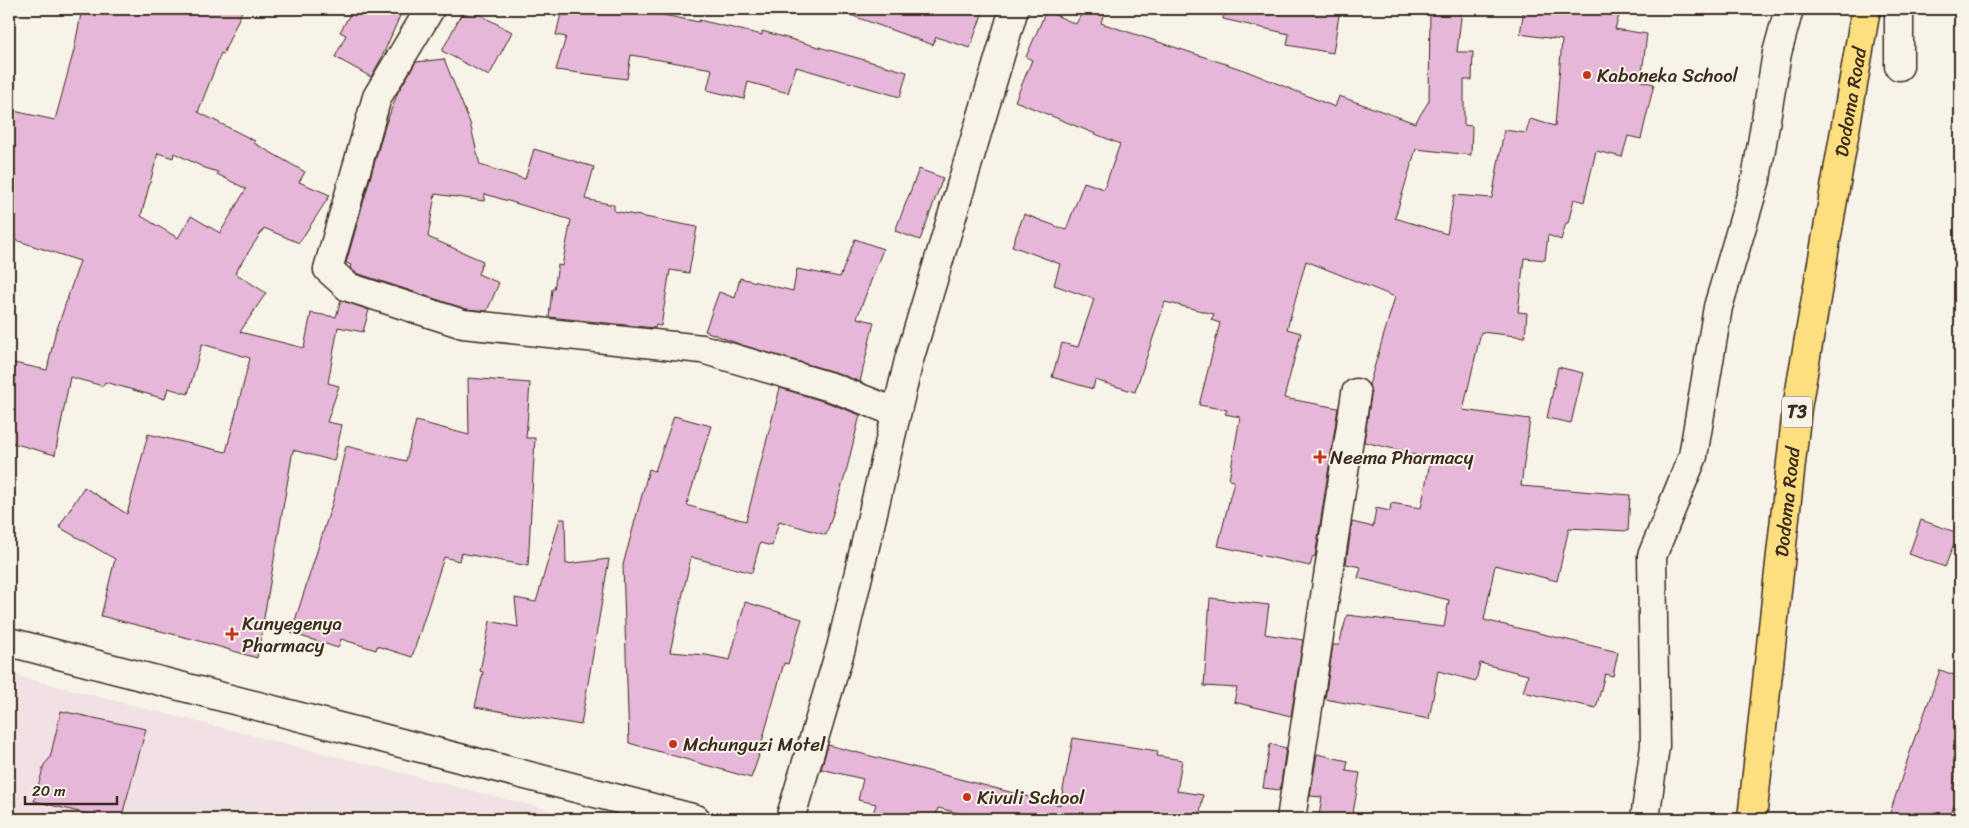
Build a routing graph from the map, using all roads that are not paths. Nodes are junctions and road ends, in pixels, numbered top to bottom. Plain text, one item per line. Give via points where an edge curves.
1 (430, 9) edge
2 (1014, 9) edge
3 (1789, 9) edge
4 (1866, 9) edge
5 (1899, 9) edge
6 (1899, 66) dead end
7 (1356, 393) dead end
8 (895, 412) junction
9 (9, 642) edge
10 (696, 819) edge
11 (790, 819) edge
12 (1291, 819) edge
13 (1645, 819) edge
14 (1752, 819) edge

1 - 8 street via 377,97 328,269 348,288 463,324 702,349 834,388
2 - 8 street
3 - 13 street via 1777,53 1756,179 1718,308 1693,456 1652,556 1655,746
4 - 14 highway, Dodoma Road / T3 via 1797,408
5 - 6 street
7 - 12 street
8 - 11 street via 841,648
9 - 10 street

